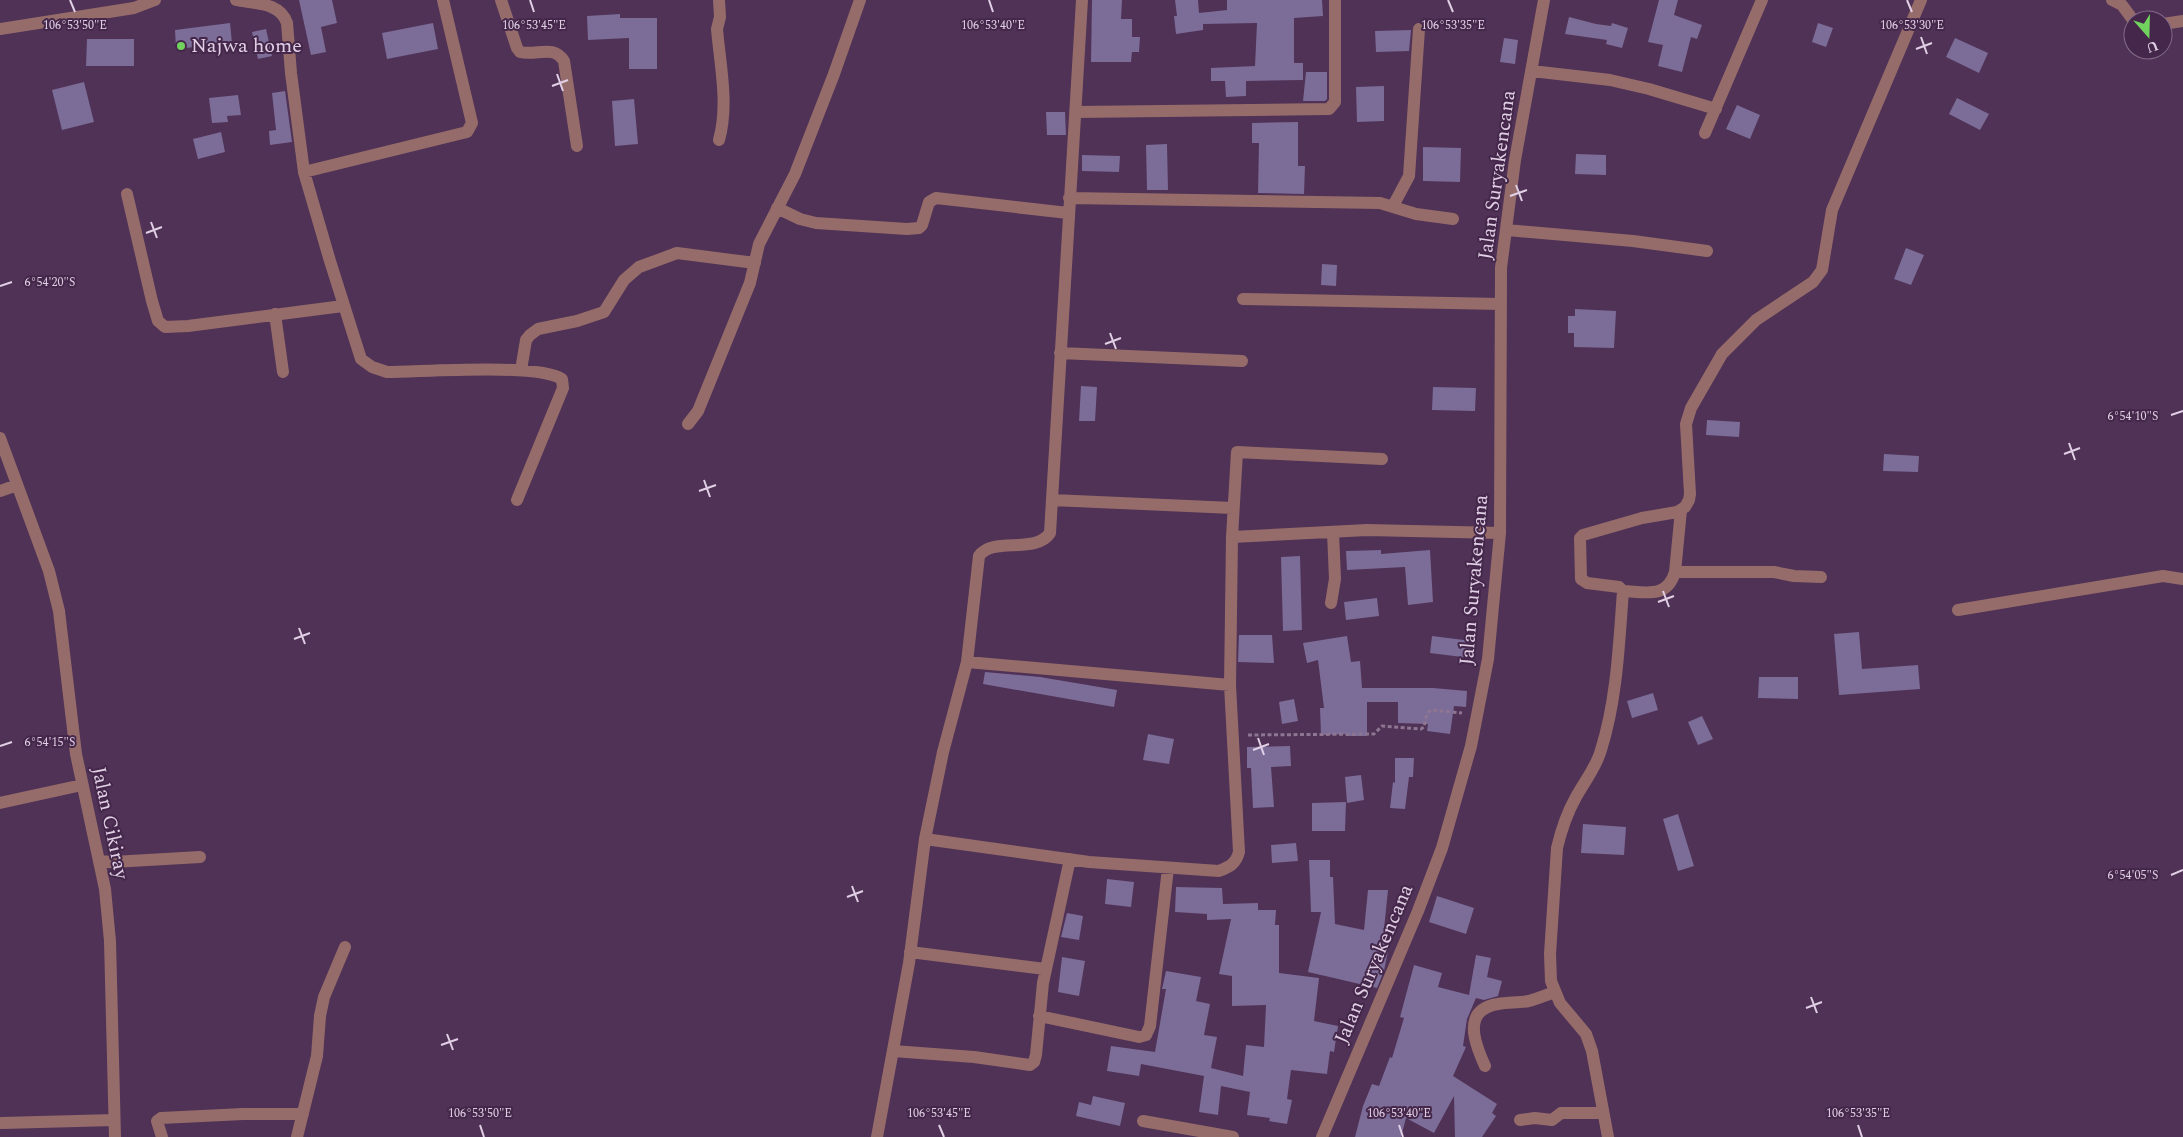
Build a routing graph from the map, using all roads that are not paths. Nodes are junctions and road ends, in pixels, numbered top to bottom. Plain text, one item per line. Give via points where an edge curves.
1 (155, 0) edge
2 (236, 0) edge
3 (443, 0) edge
4 (501, 0) edge
5 (720, 0) edge
6 (860, 0) edge
7 (1082, 0) edge
8 (1336, 0) edge
9 (1544, 0) edge
10 (1762, 0) edge
11 (1921, 0) edge
12 (2112, 0) edge
13 (2126, 10) edge
14 (0, 29) edge
15 (1419, 29) dead end
16 (1532, 71) junction
17 (1716, 109) junction
18 (1076, 112) junction
19 (1705, 133) dead end
20 (719, 140) dead end
21 (577, 146) dead end
22 (304, 172) junction
23 (127, 194) dead end
24 (1069, 198) junction
25 (1393, 206) junction
26 (778, 208) junction
27 (1068, 213) junction
28 (1453, 219) dead end
29 (1506, 230) junction
30 (1707, 251) dead end
31 (755, 263) junction
32 (1243, 299) dead end
33 (1501, 304) junction
34 (343, 306) junction
35 (275, 314) junction
36 (1060, 353) junction
37 (1242, 361) dead end
38 (521, 370) junction
39 (283, 372) dead end
40 (688, 424) dead end
41 (0, 438) edge
42 (1382, 459) dead end
43 (17, 485) junction
44 (0, 491) edge
45 (517, 500) dead end
46 (1052, 500) junction
47 (1233, 508) junction
48 (1681, 510) junction
49 (1334, 532) junction
50 (1500, 533) junction
51 (1232, 537) junction
52 (1676, 572) junction
53 (1821, 577) dead end
54 (2183, 579) edge
55 (1623, 591) junction
56 (1331, 603) dead end
57 (1958, 610) dead end
58 (967, 662) junction
59 (1230, 686) junction
60 (82, 785) junction
61 (0, 803) edge
62 (925, 839) junction
63 (200, 857) dead end
64 (1070, 859) junction
65 (100, 861) junction
66 (1168, 868) junction
67 (345, 947) dead end
68 (910, 952) junction
69 (1046, 969) junction
70 (1554, 992) junction
71 (1039, 1016) junction
72 (893, 1051) junction
73 (1485, 1066) dead end
74 (1603, 1113) junction
75 (303, 1114) junction
76 (114, 1120) junction
77 (1520, 1120) dead end
78 (1142, 1121) dead end
79 (2, 1122) dead end
80 (115, 1137) edge
81 (162, 1137) edge
82 (297, 1137) edge
83 (877, 1137) edge
84 (1233, 1137) edge
85 (1322, 1137) edge
86 (1608, 1137) edge

1 - 14 street via 134,8
2 - 22 street via 275,7 284,15 290,37 291,73
3 - 22 street via 472,123 467,132
4 - 21 street via 520,52 553,51 564,61
5 - 20 street via 717,29 724,104
6 - 26 street via 799,165
7 - 18 street
8 - 18 street via 1335,102 1329,109
9 - 16 street, Jalan Suryakencana
10 - 17 street
11 - 48 street via 1832,210 1819,276 1756,320 1722,354 1691,408 1686,424 1689,500
12 - 13 street
15 - 25 street via 1409,176
16 - 17 street via 1610,80
16 - 29 street, Jalan Suryakencana
17 - 19 street
18 - 24 street
22 - 34 street
23 - 35 street via 152,301 161,324 170,327
24 - 25 street via 1380,203
24 - 27 street
25 - 28 street via 1416,214
26 - 27 street via 800,220 816,223 907,229 922,225 929,202 936,198
26 - 31 street via 759,244
27 - 36 street
29 - 30 street via 1632,240
29 - 33 street, Jalan Suryakencana
31 - 38 street via 677,253 639,266 624,280 604,312 538,329 530,336 526,340
31 - 40 street via 698,412
32 - 33 street
33 - 50 street, Jalan Suryakencana
34 - 35 street
34 - 38 street via 361,359 378,370
35 - 39 street
36 - 37 street
36 - 46 street
38 - 45 street via 554,374 562,379 563,388
41 - 43 street, Jalan Cikiray
42 - 47 street via 1237,452
43 - 44 street
43 - 60 street, Jalan Cikiray via 49,571 59,611
46 - 47 street
46 - 58 street via 1050,533 1044,540 987,549 979,556
47 - 51 street
48 - 52 street
48 - 55 street via 1642,518 1580,538 1581,579 1587,583 1619,586
49 - 50 street
49 - 51 street
49 - 56 street via 1335,579
50 - 85 street, Jalan Suryakencana via 1488,659 1471,746 1442,848
51 - 59 street
52 - 53 street via 1774,572
52 - 55 street via 1667,588 1657,592
54 - 57 street via 2163,576
55 - 70 street via 1616,678 1601,750 1575,798 1557,848 1550,954
58 - 59 street
58 - 62 street via 943,752
59 - 66 street via 1237,860 1219,871
60 - 61 street
60 - 65 street, Jalan Cikiray
62 - 64 street
62 - 68 street
63 - 65 street
64 - 66 street
64 - 69 street
65 - 76 street, Jalan Cikiray via 110,941
66 - 71 street via 1150,1026 1146,1035 1139,1037
67 - 75 street via 324,998 317,1056
68 - 69 street
68 - 72 street
69 - 71 street
70 - 73 street via 1529,1001 1496,1004 1480,1013 1472,1024
70 - 74 street via 1586,1034
71 - 72 street via 1036,1055 1030,1065 974,1056
72 - 83 street
74 - 77 street via 1561,1113 1552,1120
74 - 86 street
75 - 81 street via 160,1118 157,1121
75 - 82 street
76 - 79 street
76 - 80 street, Jalan Cikiray
78 - 84 street

